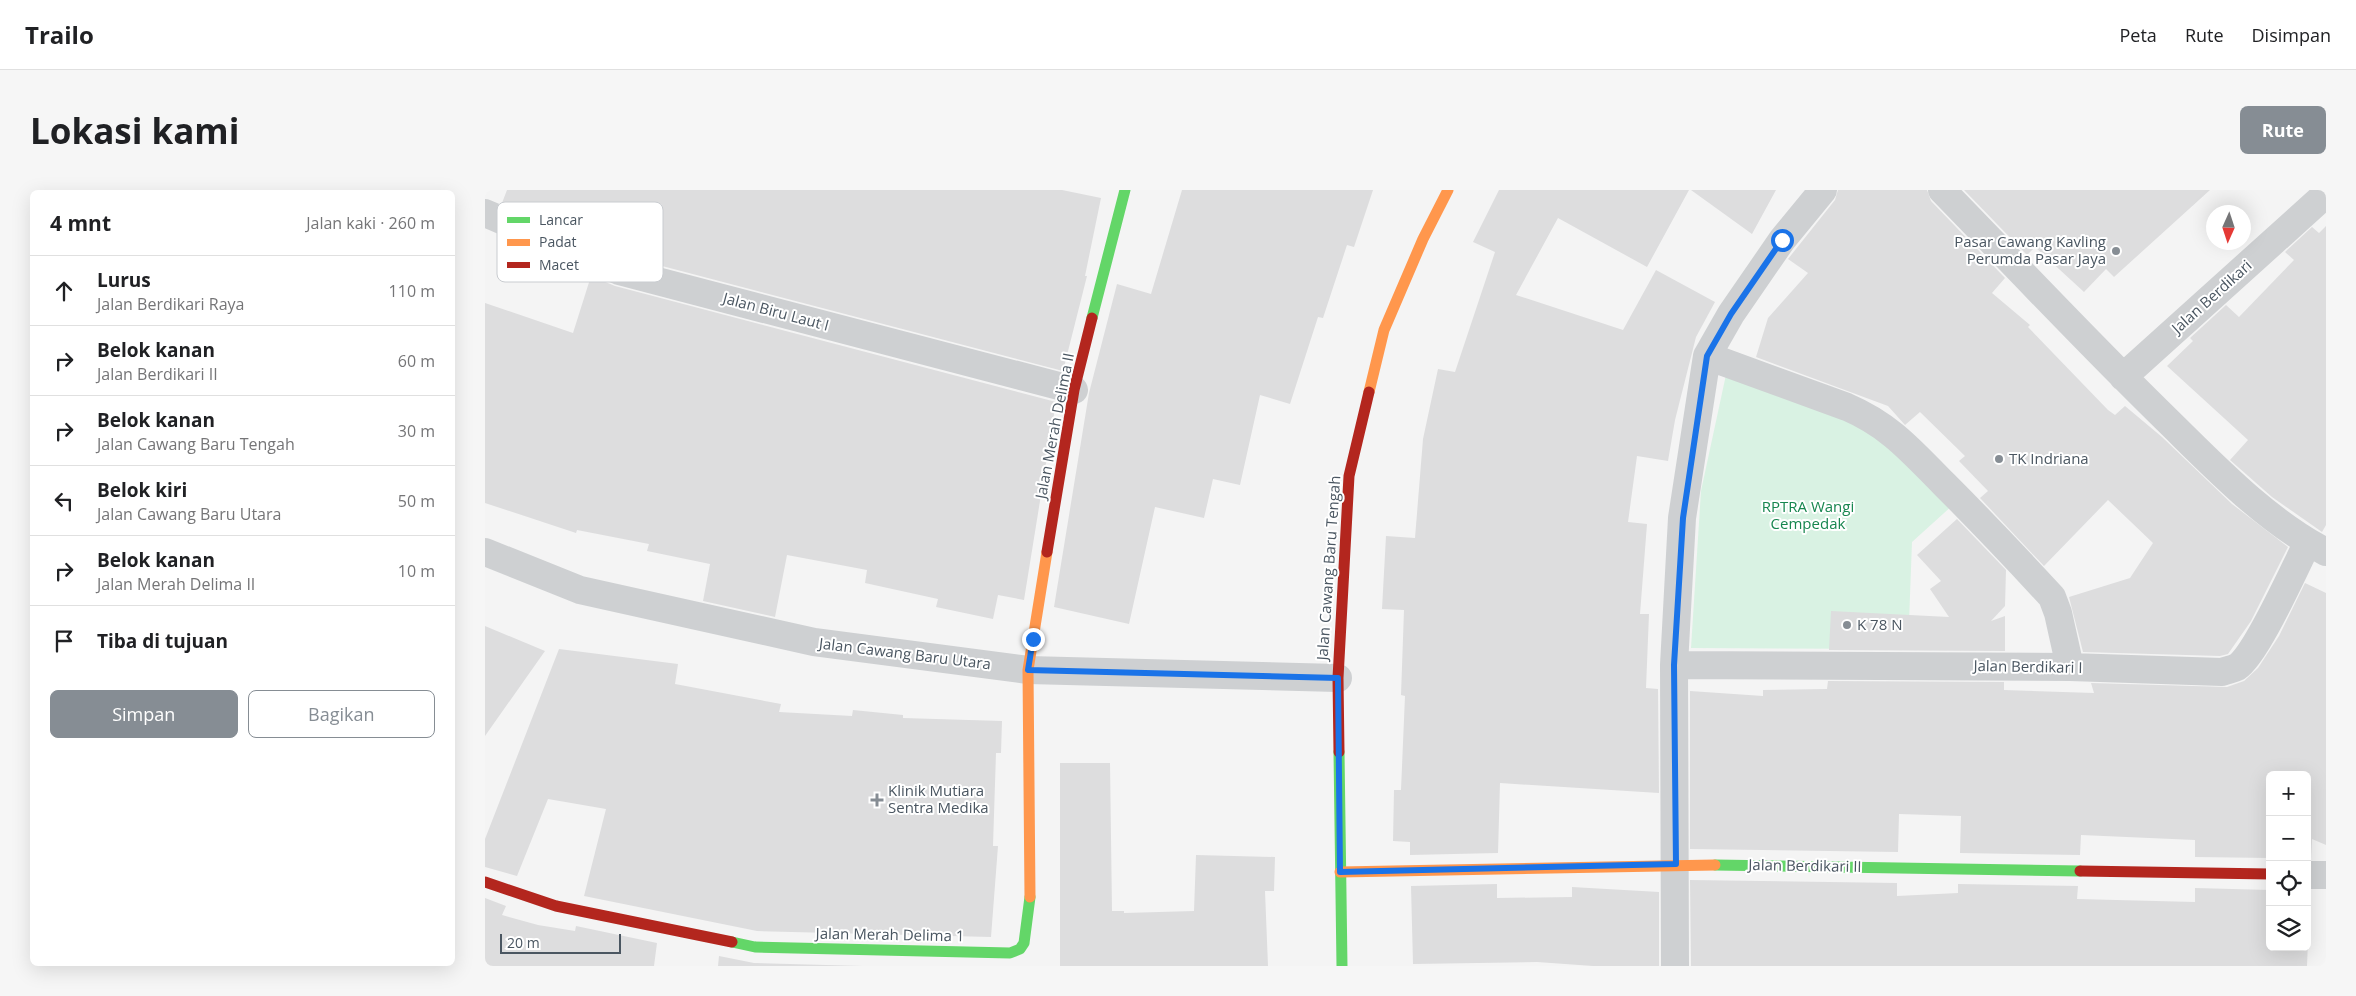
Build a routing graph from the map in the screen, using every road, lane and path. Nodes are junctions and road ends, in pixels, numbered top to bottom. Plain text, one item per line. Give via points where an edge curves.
1 (1125, 190) edge
2 (1448, 190) edge
3 (1823, 190) edge
4 (1942, 190) edge
5 (2324, 195) edge
6 (485, 213) edge
7 (497, 218) edge
8 (661, 282) edge
9 (1707, 356) junction
10 (2123, 377) junction
11 (1074, 390) junction
12 (2317, 547) edge
13 (485, 552) edge
14 (1674, 665) junction
15 (2070, 667) junction
16 (1028, 670) junction
17 (1338, 678) junction
18 (1676, 864) junction
19 (1340, 872) junction
20 (2266, 874) edge
21 (2311, 875) edge
22 (2326, 875) edge
23 (485, 882) edge
24 (1342, 966) edge
25 (1675, 966) edge

1 - 11 street, Jalan Merah Delima II
2 - 17 street, Jalan Cawang Baru Tengah via 1384,330 1349,476
3 - 9 street via 1782,240 1731,314
4 - 10 street
5 - 10 street, Jalan Berdikari
6 - 7 street, Jalan Biru Laut I
8 - 11 street, Jalan Biru Laut I
9 - 14 street via 1683,518
9 - 15 street via 1847,407 1891,430 2052,597
10 - 12 street via 2231,482
11 - 16 street, Jalan Merah Delima II
12 - 15 street, Jalan Berdikari I via 2237,667 2222,672
13 - 16 street, Jalan Cawang Baru Utara via 580,590 814,642
14 - 15 street, Jalan Berdikari I
14 - 18 street
16 - 17 street, Jalan Cawang Baru Utara
16 - 23 street, Jalan Merah Delima 1 via 1030,904 1024,943 1010,953 755,947 556,906
17 - 19 street, Jalan Cawang Baru Tengah
18 - 19 street, Jalan Berdikari II
18 - 20 street, Jalan Berdikari II
18 - 25 street
19 - 24 street, Jalan Cawang Baru Tengah
21 - 22 street

